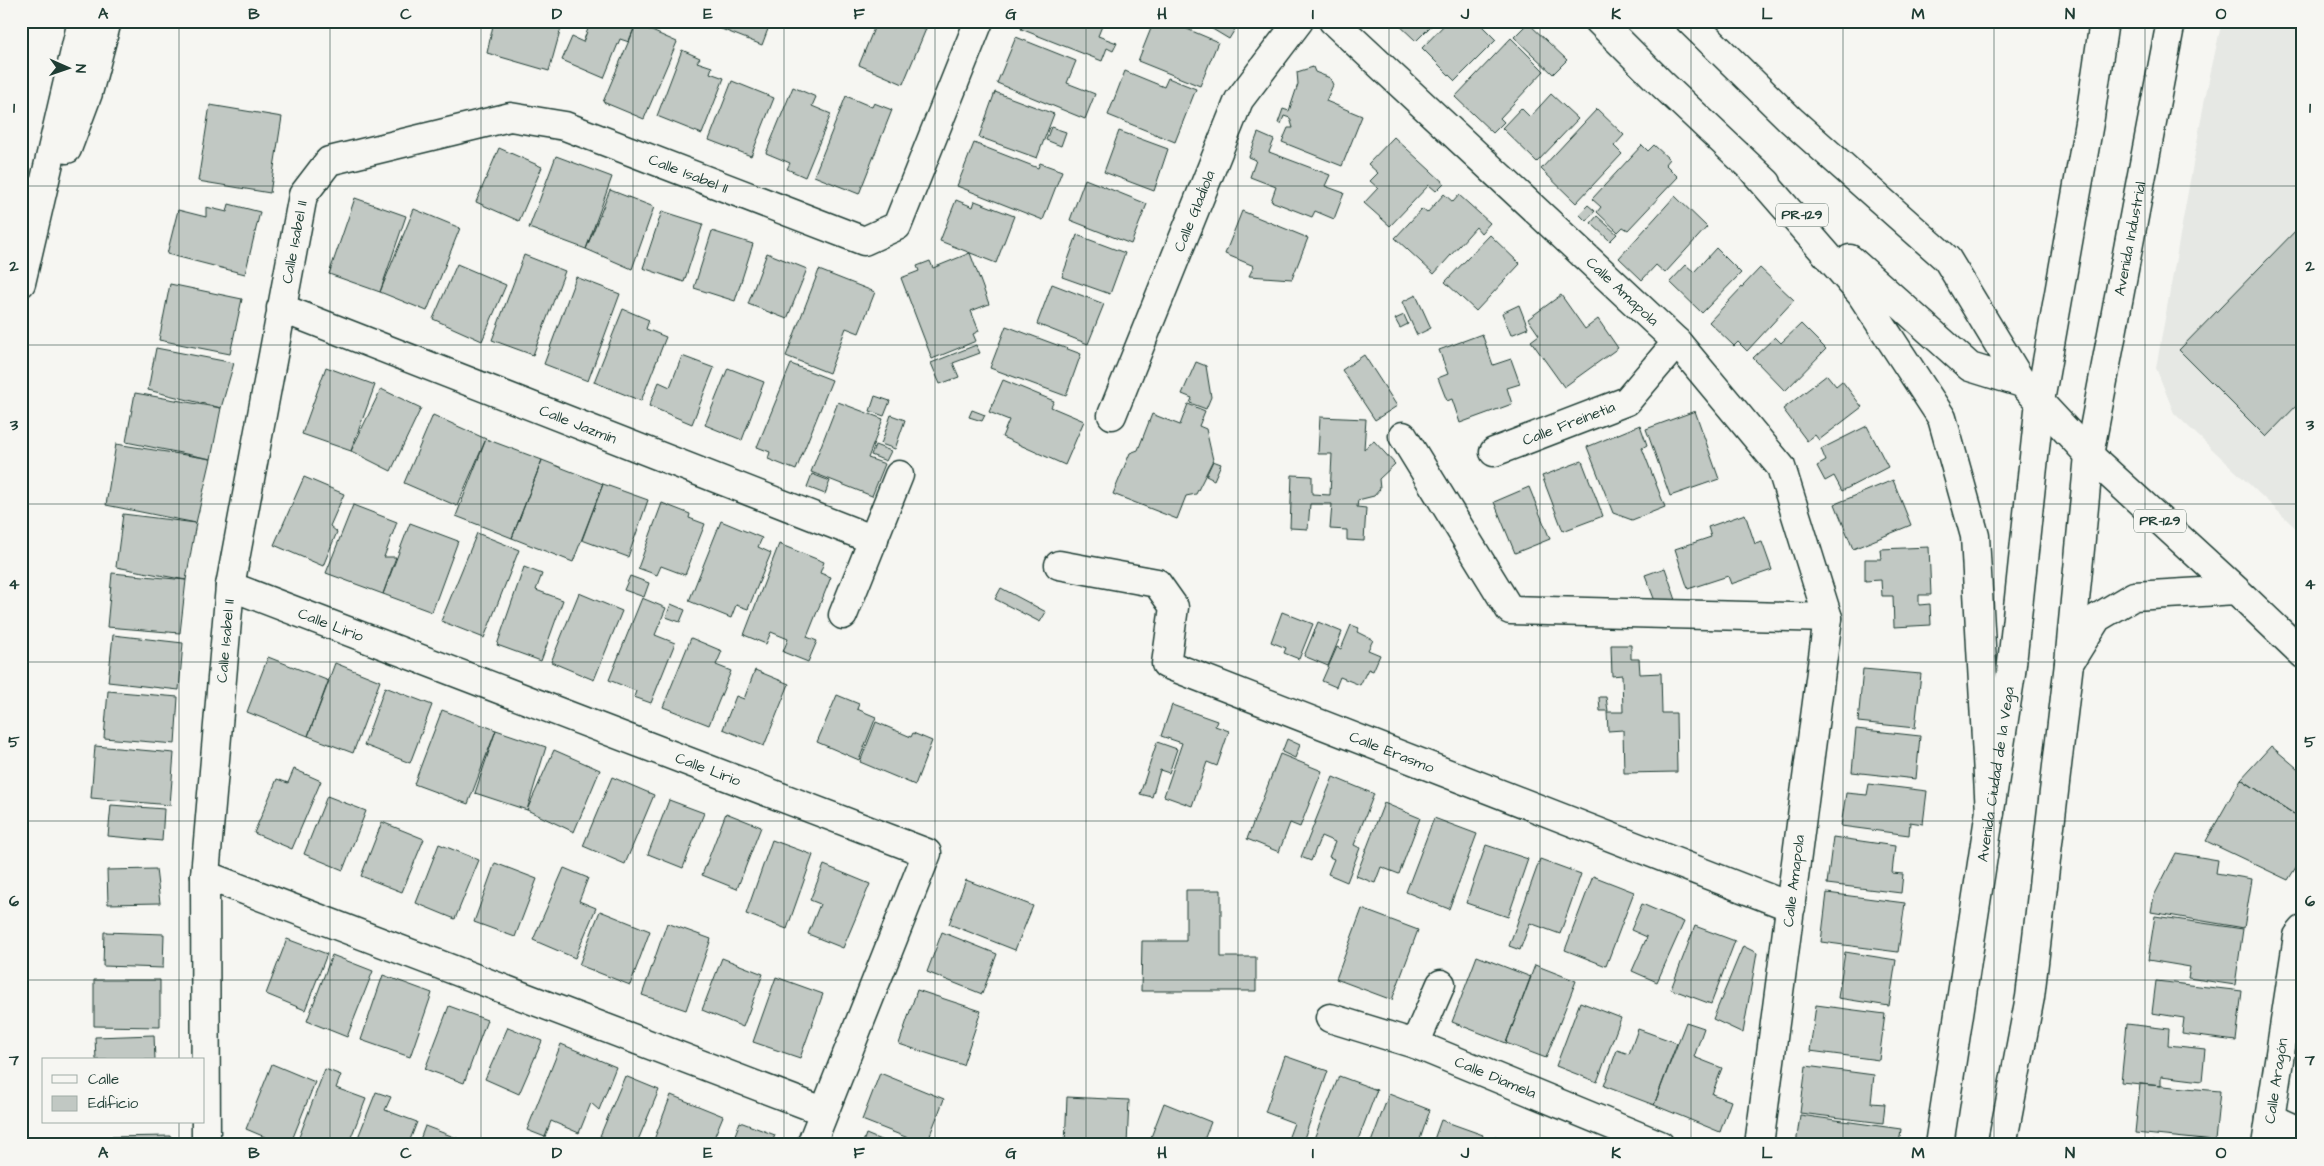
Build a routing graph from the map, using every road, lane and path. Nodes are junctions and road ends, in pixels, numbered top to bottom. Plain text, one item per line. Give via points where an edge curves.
1 (82, 21) edge
2 (107, 21) edge
3 (979, 21) edge
4 (1300, 21) edge
5 (1333, 21) edge
6 (1599, 21) edge
7 (1690, 21) edge
8 (2104, 21) edge
9 (2171, 21) edge
10 (1753, 170) junction
11 (23, 272) edge
12 (281, 308) junction
13 (1677, 342) junction
14 (2031, 392) junction
15 (1112, 415) dead end
16 (1403, 436) dead end
17 (1494, 452) dead end
18 (2088, 455) junction
19 (899, 475) dead end
20 (874, 540) junction
21 (1059, 566) dead end
22 (230, 586) junction
23 (2236, 590) junction
24 (843, 615) dead end
25 (1828, 618) junction
26 (2302, 655) edge
27 (2069, 662) junction
28 (1990, 813) junction
29 (205, 875) junction
30 (1791, 907) junction
31 (2303, 930) edge
32 (1441, 984) dead end
33 (1330, 1018) dead end
34 (1414, 1044) junction
35 (824, 1111) junction
36 (2270, 1118) junction
37 (2303, 1133) edge
38 (206, 1145) edge
39 (811, 1145) edge
40 (1660, 1145) edge
41 (1759, 1145) edge
42 (1939, 1145) edge
43 (2002, 1145) edge
44 (2266, 1145) edge

1 - 11 main road
2 - 11 main road via 88,93
3 - 12 main road, Calle Isabel II via 897,226 864,241 565,126 510,117 329,161 303,195
4 - 15 main road, Calle Gladiola via 1239,100
5 - 13 main road, Calle Amapola
6 - 10 main road, PR-129
7 - 14 main road, PR-129 via 1791,120 1947,259
8 - 14 main road via 2090,117
9 - 18 main road, Avenida Industrial
10 - 14 main road, PR-129 via 1970,367
10 - 28 main road via 1862,294 1942,418 1975,536
12 - 20 main road, Calle Jazmín
12 - 22 main road, Calle Isabel II
13 - 17 main road, Calle Freinetia via 1627,401
13 - 25 main road, Calle Amapola via 1781,467
14 - 18 main road, PR-129
14 - 28 main road, Avenida Ciudad de la Vega via 2011,673
16 - 25 main road via 1510,610
18 - 23 main road, PR-129
18 - 27 main road
19 - 20 main road
20 - 24 main road
21 - 30 main road, Calle Erasmo via 1157,583 1174,607 1166,664
22 - 29 main road, Calle Isabel II
22 - 35 main road, Calle Lirio via 928,852
23 - 26 main road, PR-129
23 - 27 main road via 2134,596 2097,618
25 - 30 main road, Calle Amapola
27 - 43 main road via 2030,997
28 - 42 main road, Avenida Ciudad de la Vega
29 - 35 main road
29 - 38 main road, Calle Isabel II
30 - 41 main road, Calle Amapola
31 - 36 main road, Calle Aragón via 2298,936
32 - 34 main road
33 - 34 main road, Calle Diamela
34 - 40 main road, Calle Diamela
35 - 39 main road, Calle Lirio
36 - 37 main road
36 - 44 main road, Calle Aragón

